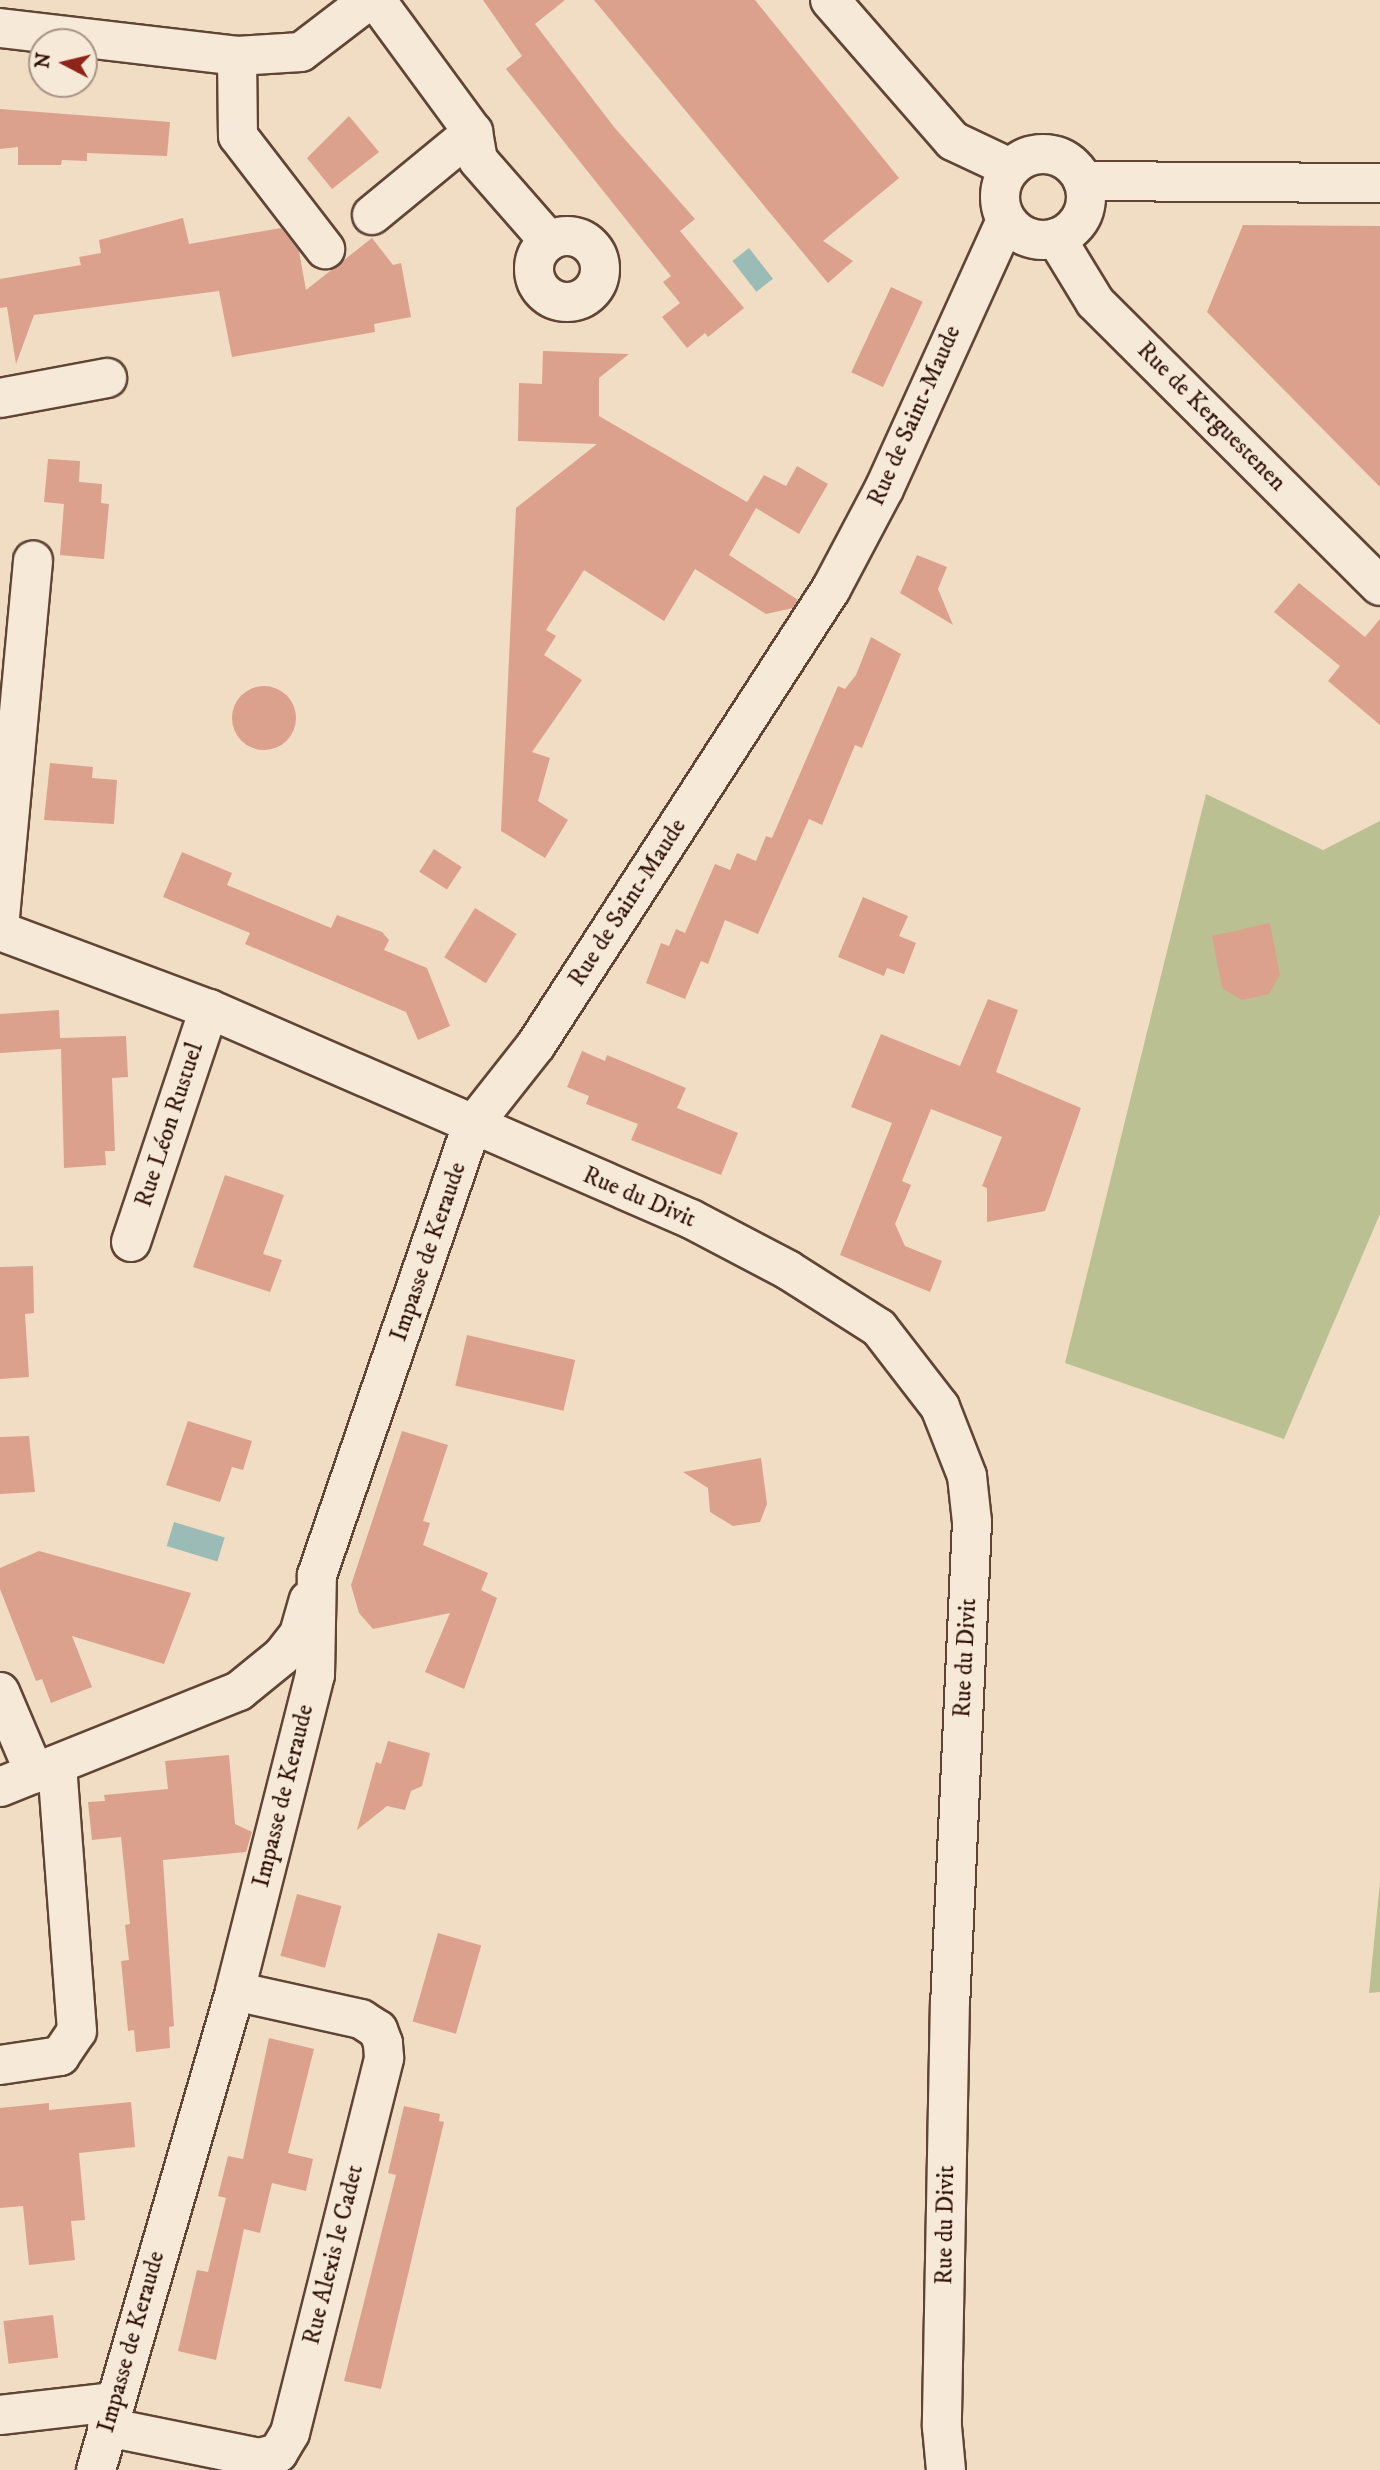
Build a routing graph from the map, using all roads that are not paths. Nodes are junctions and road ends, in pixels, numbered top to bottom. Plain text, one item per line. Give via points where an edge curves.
1 (369, 0) edge
2 (376, 0) edge
3 (830, 0) edge
4 (0, 28) edge
5 (237, 56) junction
6 (473, 132) junction
7 (1010, 168) junction
8 (1083, 181) junction
9 (1380, 183) edge
10 (372, 215) dead end
11 (1006, 220) junction
12 (1056, 238) junction
13 (549, 242) dead end
14 (325, 249) dead end
15 (107, 377) dead end
16 (0, 398) edge
17 (33, 561) dead end
18 (1380, 586) edge
19 (0, 918) edge
20 (0, 931) edge
21 (209, 1009) junction
22 (472, 1126) junction
23 (131, 1242) dead end
24 (317, 1575) junction
25 (0, 1692) edge
26 (46, 1769) junction
27 (0, 1787) edge
28 (235, 1991) junction
29 (0, 2066) edge
30 (110, 2414) junction
31 (0, 2415) edge
32 (96, 2470) edge
33 (946, 2470) edge

1 - 5 street via 301,52
2 - 6 street
3 - 7 street via 953,141
4 - 5 street
5 - 14 street via 238,136
6 - 10 street
6 - 13 street via 478,160
7 - 8 street via 1036,154 1050,155 1064,159
7 - 11 street via 999,194
8 - 9 street
8 - 12 street via 1084,209 1068,232
11 - 12 street via 1028,238
11 - 22 street, Rue de Saint-Maude via 884,489 831,589 536,1045
12 - 18 street, Rue de Kerguestenen via 1095,302
15 - 16 street
17 - 19 street
20 - 21 street
21 - 22 street
21 - 23 street, Rue Léon Rustuel
22 - 24 street, Impasse de Keraude
22 - 33 street, Rue du Divit via 691,1219 788,1270 879,1328 940,1407 967,1476 972,1522 950,1999 942,2427
24 - 26 street via 299,1634 261,1676 211,1704
24 - 28 street, Impasse de Keraude via 314,1675
25 - 26 street
26 - 27 street
26 - 29 street via 77,2031 60,2056
28 - 30 street, Impasse de Keraude
28 - 30 street, Rue Alexis le Cadet via 361,2019 378,2030 383,2043 384,2058 290,2433 278,2453 259,2458
30 - 31 street
30 - 32 street, Impasse de Keraude

